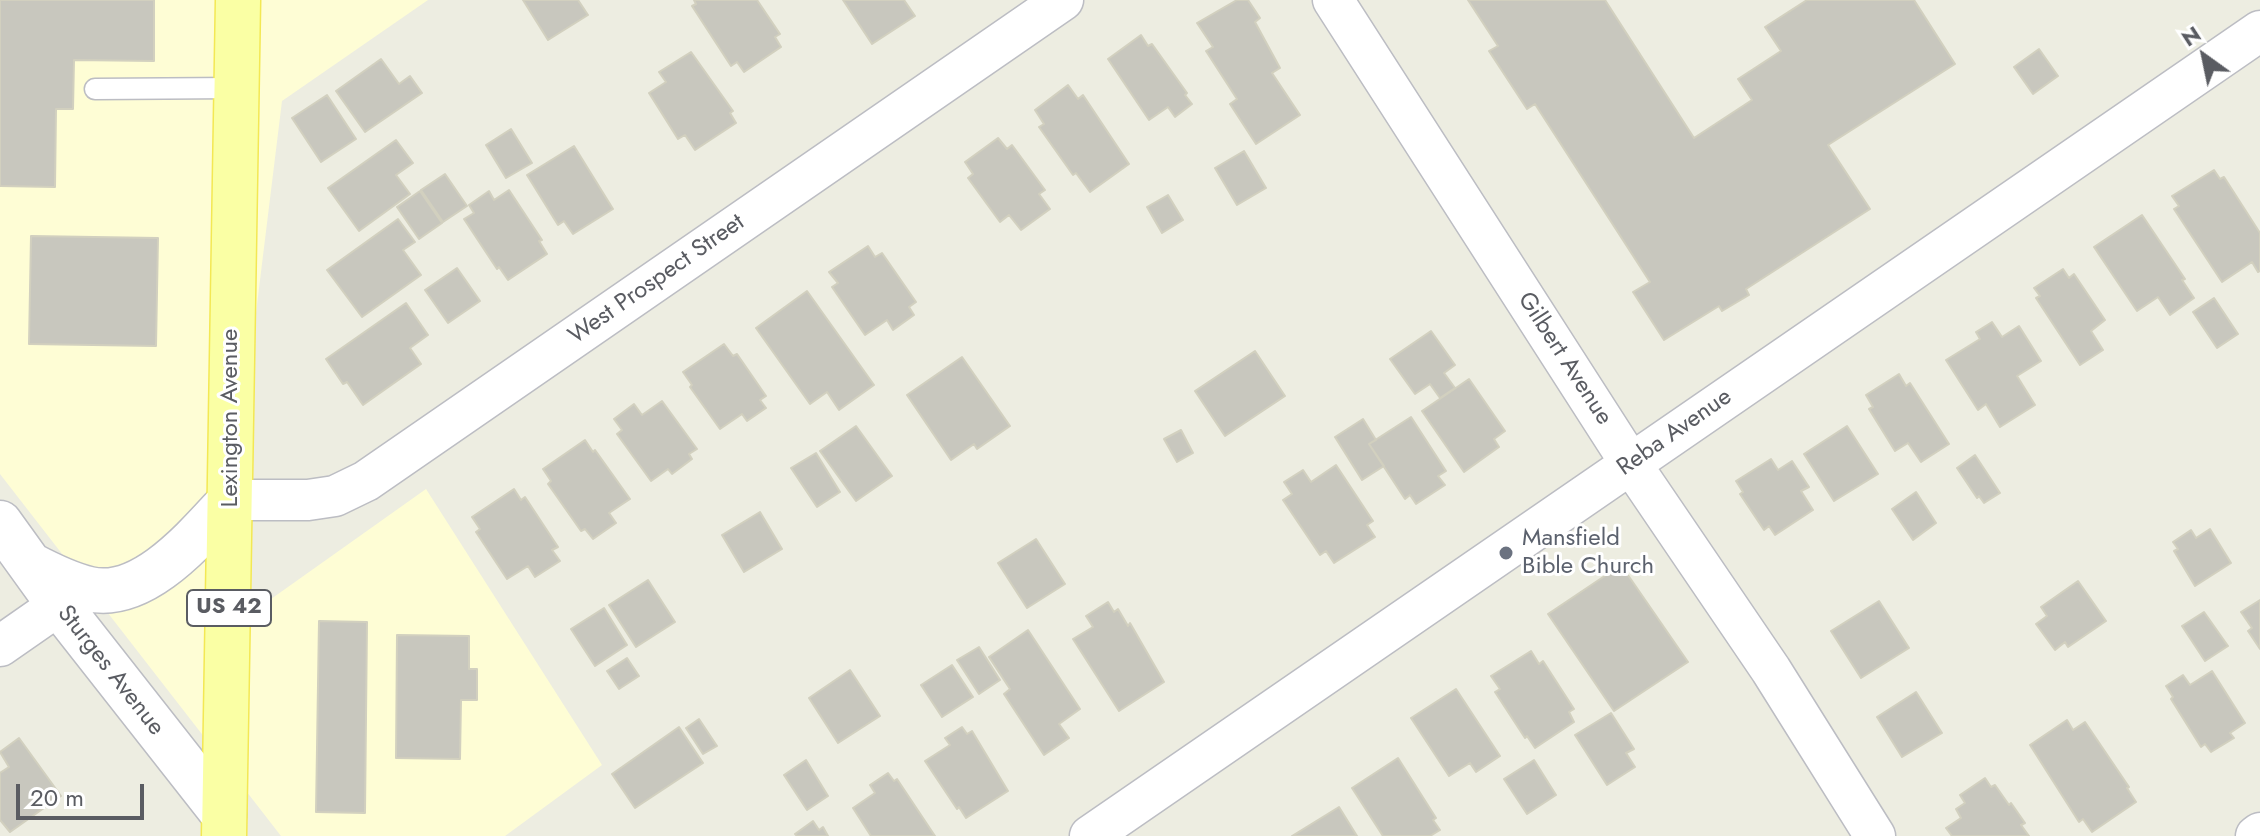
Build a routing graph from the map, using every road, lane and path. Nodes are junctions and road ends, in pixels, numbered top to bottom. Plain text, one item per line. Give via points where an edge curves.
1 (238, 0) edge
2 (1063, 0) edge
3 (1333, 0) edge
4 (2260, 31) edge
5 (236, 88) junction
6 (95, 89) dead end
7 (1631, 464) junction
8 (231, 500) junction
9 (0, 523) edge
10 (29, 565) junction
11 (59, 605) junction
12 (0, 646) edge
13 (230, 829) edge
14 (1090, 836) edge
15 (1875, 836) edge

1 - 5 main road, Lexington Avenue / US 42
2 - 8 street, West Prospect Street via 366,481 335,496 308,500
3 - 7 street, Gilbert Avenue
4 - 7 street, Reba Avenue
5 - 6 lane
5 - 8 main road, Lexington Avenue / US 42
7 - 14 street, Reba Avenue
7 - 15 street, Gilbert Avenue via 1771,670
8 - 10 street via 164,566 117,589 92,590
8 - 13 main road, Lexington Avenue / US 42
9 - 10 street, Sturges Avenue
10 - 11 street, Sturges Avenue
11 - 12 street
11 - 13 street, Sturges Avenue

